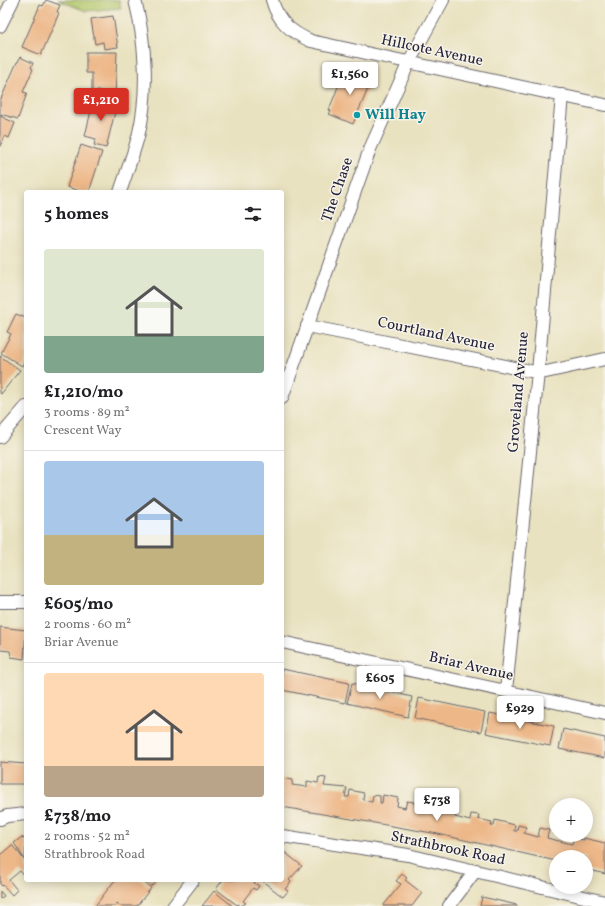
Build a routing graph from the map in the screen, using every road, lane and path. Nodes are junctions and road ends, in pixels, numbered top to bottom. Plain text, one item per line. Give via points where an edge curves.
1 (13, 0) edge
2 (135, 0) edge
3 (272, 0) edge
4 (443, 0) edge
5 (0, 26) edge
6 (409, 62) junction
7 (562, 95) junction
8 (605, 105) edge
9 (121, 190) edge
10 (307, 326) junction
11 (605, 359) edge
12 (538, 372) junction
13 (284, 392) edge
14 (24, 409) edge
15 (0, 437) edge
16 (0, 602) edge
17 (24, 602) edge
18 (284, 642) edge
19 (506, 691) junction
20 (605, 713) edge
21 (24, 814) edge
22 (0, 819) edge
23 (284, 836) edge
24 (476, 870) junction
25 (191, 882) edge
26 (605, 902) edge
27 (173, 906) edge
28 (449, 906) edge

1 - 5 street
2 - 9 street via 142,31 142,114 138,136
3 - 6 street, Hillcote Avenue via 283,23 311,41
4 - 6 street, The Chase
6 - 7 street, Hillcote Avenue
6 - 10 street, The Chase via 370,149
7 - 8 street, Hillcote Avenue
7 - 12 street, Groveland Avenue
10 - 12 street, Courtland Avenue
10 - 13 street, The Chase
11 - 12 street, Courtland Avenue
12 - 19 street, Groveland Avenue
14 - 15 street
16 - 17 street
18 - 19 street, Briar Avenue
19 - 20 street, Briar Avenue
21 - 22 street
23 - 24 street, Strathbrook Road via 408,856
24 - 26 street, Strathbrook Road
24 - 28 street
25 - 27 street

